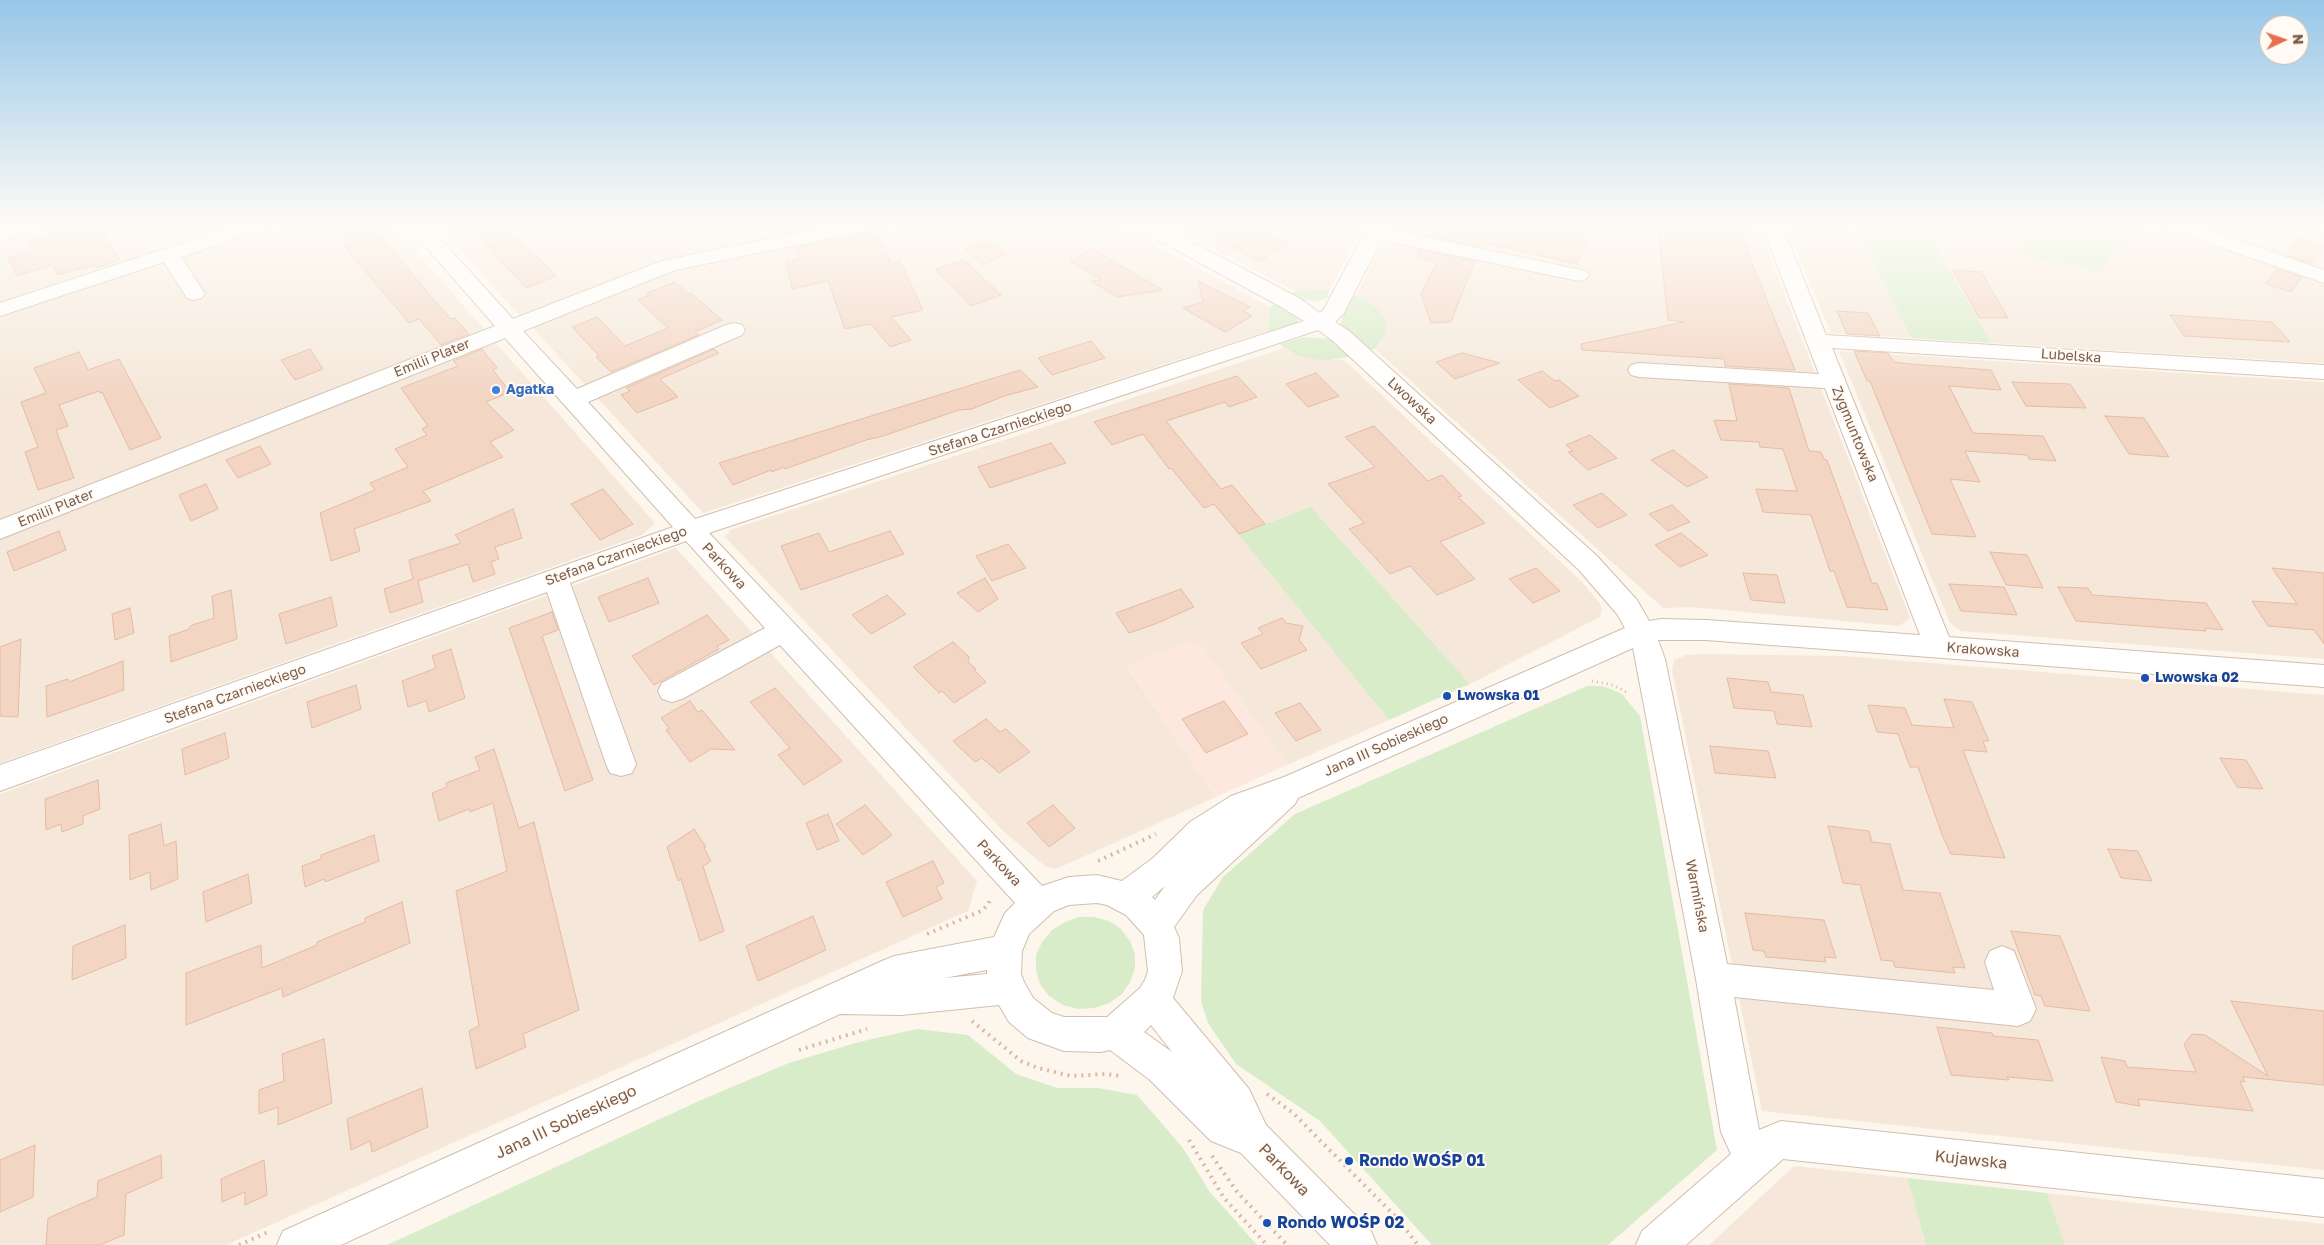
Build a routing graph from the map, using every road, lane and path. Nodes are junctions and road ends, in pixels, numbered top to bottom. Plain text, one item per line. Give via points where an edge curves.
1 (87, 281) edge
2 (186, 281) edge
3 (468, 281) edge
4 (628, 281) edge
5 (1250, 281) edge
6 (1350, 281) edge
7 (1794, 281) edge
8 (194, 294) dead end
9 (0, 310) edge
10 (1322, 322) junction
11 (510, 328) junction
12 (734, 330) dead end
13 (1818, 341) junction
14 (1639, 370) dead end
15 (2324, 372) edge
16 (1834, 382) junction
17 (574, 399) junction
18 (0, 530) edge
19 (691, 530) junction
20 (555, 578) junction
21 (784, 630) junction
22 (1642, 632) junction
23 (1938, 646) junction
24 (2324, 676) edge
25 (1582, 685) dead end
26 (672, 691) dead end
27 (1633, 696) dead end
28 (621, 764) dead end
29 (0, 778) edge
30 (1295, 786) junction
31 (992, 889) dead end
32 (1125, 898) junction
33 (1038, 905) junction
34 (1156, 925) junction
35 (924, 936) dead end
36 (1005, 951) junction
37 (2002, 962) dead end
38 (1713, 979) junction
39 (1008, 988) junction
40 (835, 999) junction
41 (1152, 1000) junction
42 (967, 1019) dead end
43 (877, 1028) dead end
44 (1114, 1032) junction
45 (794, 1051) dead end
46 (1124, 1077) dead end
47 (1262, 1091) dead end
48 (1188, 1138) dead end
49 (1253, 1138) junction
50 (1207, 1149) dead end
51 (1756, 1157) junction
52 (2324, 1198) edge
53 (286, 1237) edge
54 (239, 1245) edge
55 (1266, 1245) edge
56 (1287, 1245) edge
57 (1356, 1245) edge
58 (1418, 1245) edge
59 (1656, 1245) edge

1 - 9 street
2 - 8 street
3 - 11 street, Parkowa
4 - 11 street, Emilii Plater
5 - 10 street, Lwowska
6 - 10 street via 1333,313
7 - 13 street, Zygmuntowska
10 - 19 street, Stefana Czarnieckiego
10 - 22 street, Lwowska via 1588,563 1628,607
11 - 17 street, Parkowa
11 - 18 street, Emilii Plater
12 - 17 street
13 - 15 street, Lubelska
13 - 16 street, Zygmuntowska
14 - 16 street
16 - 23 street, Zygmuntowska
17 - 19 street, Parkowa
19 - 20 street, Stefana Czarnieckiego
19 - 21 street, Parkowa
20 - 28 street
20 - 29 street, Stefana Czarnieckiego
21 - 26 street
21 - 33 street, Parkowa
22 - 23 street, Krakowska via 1706,630
22 - 30 street, Jana III Sobieskiego
22 - 38 street, Warmińska via 1651,658
23 - 24 street, Krakowska
25 - 27 path via 1591,681 1613,685
30 - 32 street, Jana III Sobieskiego via 1242,805 1201,832 1164,868
30 - 34 street, Jana III Sobieskiego via 1185,885
31 - 35 path via 988,905 981,911
32 - 33 street via 1096,889 1069,891
32 - 34 street via 1138,905
33 - 36 street via 1017,924
34 - 41 street via 1162,938 1165,971
36 - 39 street via 1004,974
36 - 40 street, Jana III Sobieskiego via 894,972
37 - 38 street via 2018,1009
38 - 51 street, Warmińska via 1740,1132
39 - 40 street, Jana III Sobieskiego via 901,999
39 - 44 street via 1021,1010 1042,1026 1064,1034 1087,1036
40 - 53 street, Jana III Sobieskiego
41 - 44 street
41 - 49 street, Parkowa via 1236,1102
42 - 46 path via 979,1025 1021,1061 1038,1068 1071,1076 1106,1074
43 - 45 path via 849,1033
44 - 49 street, Parkowa via 1163,1067 1224,1128
47 - 58 path via 1294,1113 1396,1217
48 - 55 path via 1224,1198
49 - 57 street, Parkowa
50 - 56 path via 1238,1193
51 - 52 street, Kujawska via 1777,1141 1790,1141
51 - 59 street, Kujawska
53 - 54 path

